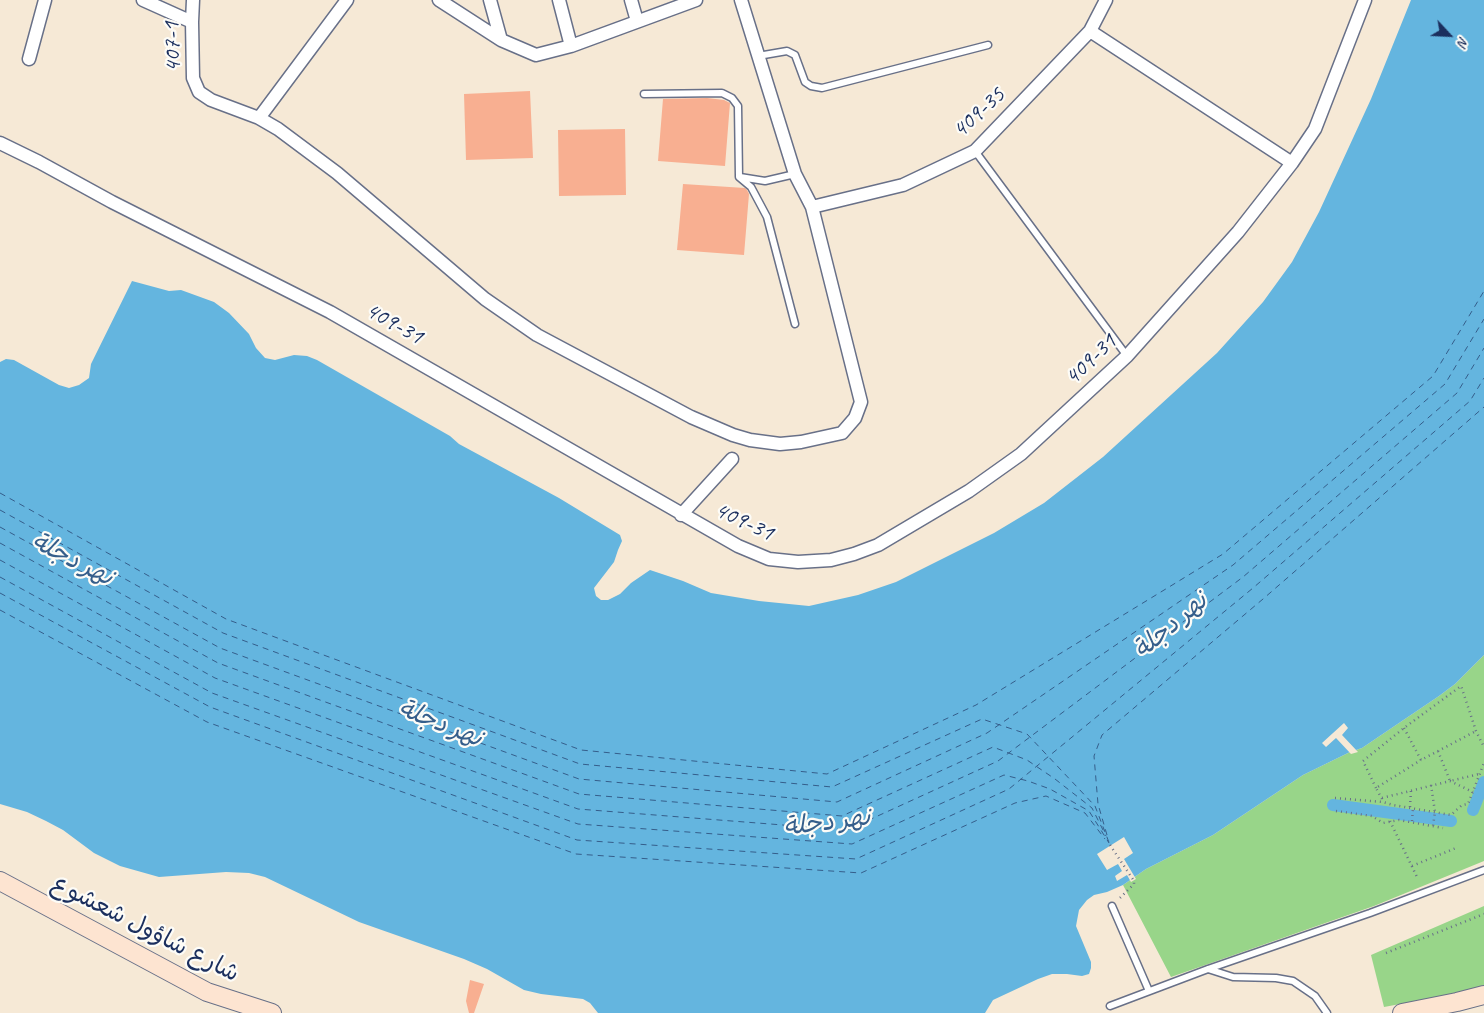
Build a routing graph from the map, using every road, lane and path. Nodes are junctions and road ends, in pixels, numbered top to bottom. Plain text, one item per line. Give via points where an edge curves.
1 (45, 0) edge
2 (143, 0) edge
3 (193, 0) edge
4 (347, 0) edge
5 (439, 0) edge
6 (490, 0) edge
7 (559, 0) edge
8 (630, 0) edge
9 (741, 0) edge
10 (1106, 0) edge
11 (1364, 0) edge
12 (691, 1) edge
13 (192, 22) junction
14 (637, 22) junction
15 (1090, 31) junction
16 (501, 40) junction
17 (988, 45) dead end
18 (571, 46) junction
19 (758, 56) junction
20 (29, 60) dead end
21 (644, 94) dead end
22 (259, 118) junction
23 (0, 143) edge
24 (975, 151) junction
25 (1292, 163) junction
26 (795, 174) junction
27 (739, 177) junction
28 (812, 206) junction
29 (796, 324) dead end
30 (1127, 356) junction
31 (732, 459) dead end
32 (681, 515) junction
33 (1404, 728) junction
34 (1476, 731) junction
35 (1484, 747) edge
36 (1438, 751) junction
37 (1421, 760) junction
38 (1484, 763) edge
39 (1480, 774) junction
40 (1450, 781) junction
41 (1432, 785) junction
42 (1376, 788) junction
43 (1410, 790) junction
44 (1472, 792) junction
45 (1335, 798) dead end
46 (1382, 800) junction
47 (1411, 808) junction
48 (1336, 811) dead end
49 (1435, 814) junction
50 (1390, 821) junction
51 (1412, 821) junction
52 (1434, 824) junction
53 (1443, 828) dead end
54 (1110, 845) dead end
55 (1456, 848) dead end
56 (1412, 866) junction
57 (1484, 870) edge
58 (1417, 876) dead end
59 (0, 881) edge
60 (1112, 906) joint
61 (1484, 914) edge
62 (1386, 953) dead end
63 (1208, 969) junction
64 (1149, 991) junction
65 (1484, 995) edge
66 (1110, 1006) dead end
67 (272, 1013) edge
68 (1328, 1013) edge
69 (1402, 1013) edge

1 - 20 street
2 - 13 street
3 - 13 street, 407-1
4 - 22 street
5 - 16 street
6 - 16 street
7 - 18 street
8 - 14 street
9 - 19 street
10 - 15 street, 409-35
11 - 25 street, 409-31 via 1316,129
12 - 14 street
13 - 22 street, 407-1 via 193,78 199,92 211,100
14 - 18 street
15 - 24 street, 409-35
15 - 25 street
16 - 18 street via 536,55
17 - 19 lane via 822,88 805,82 795,55 787,51
19 - 26 street
21 - 27 lane via 722,93 732,98 738,106
22 - 28 street via 337,173 485,299 537,334 691,416 750,440 801,442 842,432 855,418 861,402
23 - 32 street, 409-31 via 330,312
24 - 28 street, 409-35 via 903,185
24 - 30 lane
25 - 30 street, 409-31 via 1238,232
26 - 27 lane via 765,181
26 - 28 street
27 - 29 lane via 751,187 767,217
30 - 32 street, 409-31 via 1021,454 969,491 878,545 854,554 831,560 798,562 769,559
31 - 32 street
33 - 34 path via 1461,686
33 - 37 path
33 - 42 path via 1363,761
34 - 35 path
34 - 36 path
36 - 37 path
36 - 40 path
37 - 42 path
38 - 39 path
39 - 40 path
39 - 44 path
40 - 41 path
40 - 44 path
41 - 43 path
41 - 49 path
42 - 46 path
43 - 46 path
43 - 47 path
44 - 49 path via 1468,804 1462,804 1450,815
45 - 46 path
46 - 47 path
47 - 49 path
47 - 51 path
48 - 50 path via 1372,816 1382,823
49 - 52 path
50 - 51 path
50 - 56 path
51 - 52 path
52 - 53 path
54 - 60 path via 1134,880 1134,884
55 - 56 path
56 - 58 path
57 - 63 lane
59 - 67 street, شارع شاؤول شعشوع via 207,992
60 - 64 lane
61 - 62 path
63 - 64 lane
63 - 68 lane via 1233,977 1293,981 1315,996
64 - 66 lane
65 - 69 street

